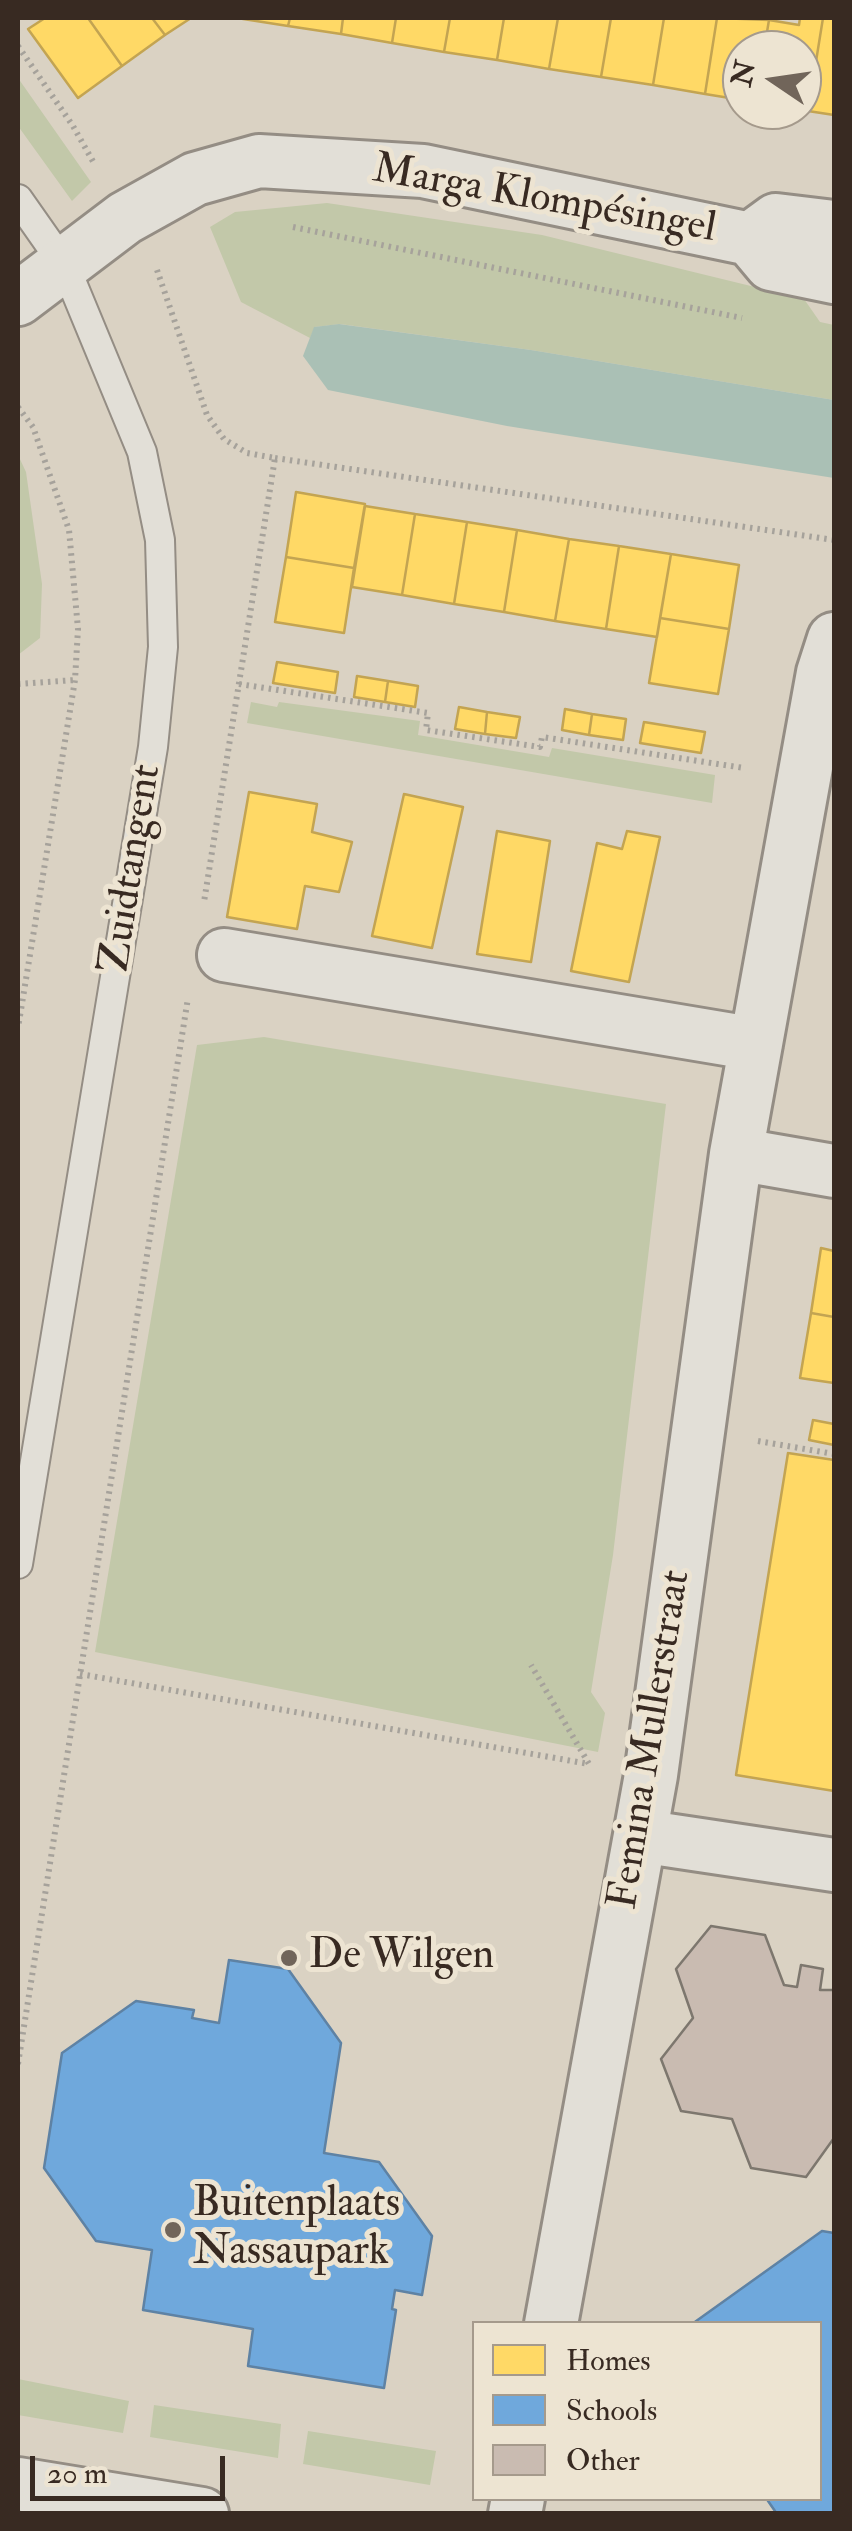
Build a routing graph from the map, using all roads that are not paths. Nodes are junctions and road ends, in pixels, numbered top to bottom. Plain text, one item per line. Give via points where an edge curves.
1 (18, 199) edge
2 (834, 227) edge
3 (750, 238) junction
4 (65, 266) junction
5 (834, 276) edge
6 (18, 299) edge
7 (834, 639) edge
8 (205, 954) road end
9 (756, 1044) junction
10 (736, 1154) junction
11 (834, 1171) edge
12 (18, 1564) edge
13 (640, 1836) junction
14 (834, 1865) edge
15 (552, 2321) edge
16 (18, 2484) edge
17 (202, 2514) edge

1 - 4 lane, Zuidtangent
2 - 3 street, Marga Klompésingel via 776,220
3 - 4 street, Marga Klompésingel via 424,171 259,161 195,179 125,218
3 - 5 street, Marga Klompésingel via 771,264
4 - 6 street, Marga Klompésingel
4 - 12 lane, Zuidtangent via 142,452 160,540 162,647 150,766
7 - 9 street, Femina Mullerstraat
8 - 9 street
9 - 10 street, Femina Mullerstraat
10 - 11 street
10 - 13 street, Femina Mullerstraat
13 - 14 street
13 - 15 street, Femina Mullerstraat
16 - 17 street

